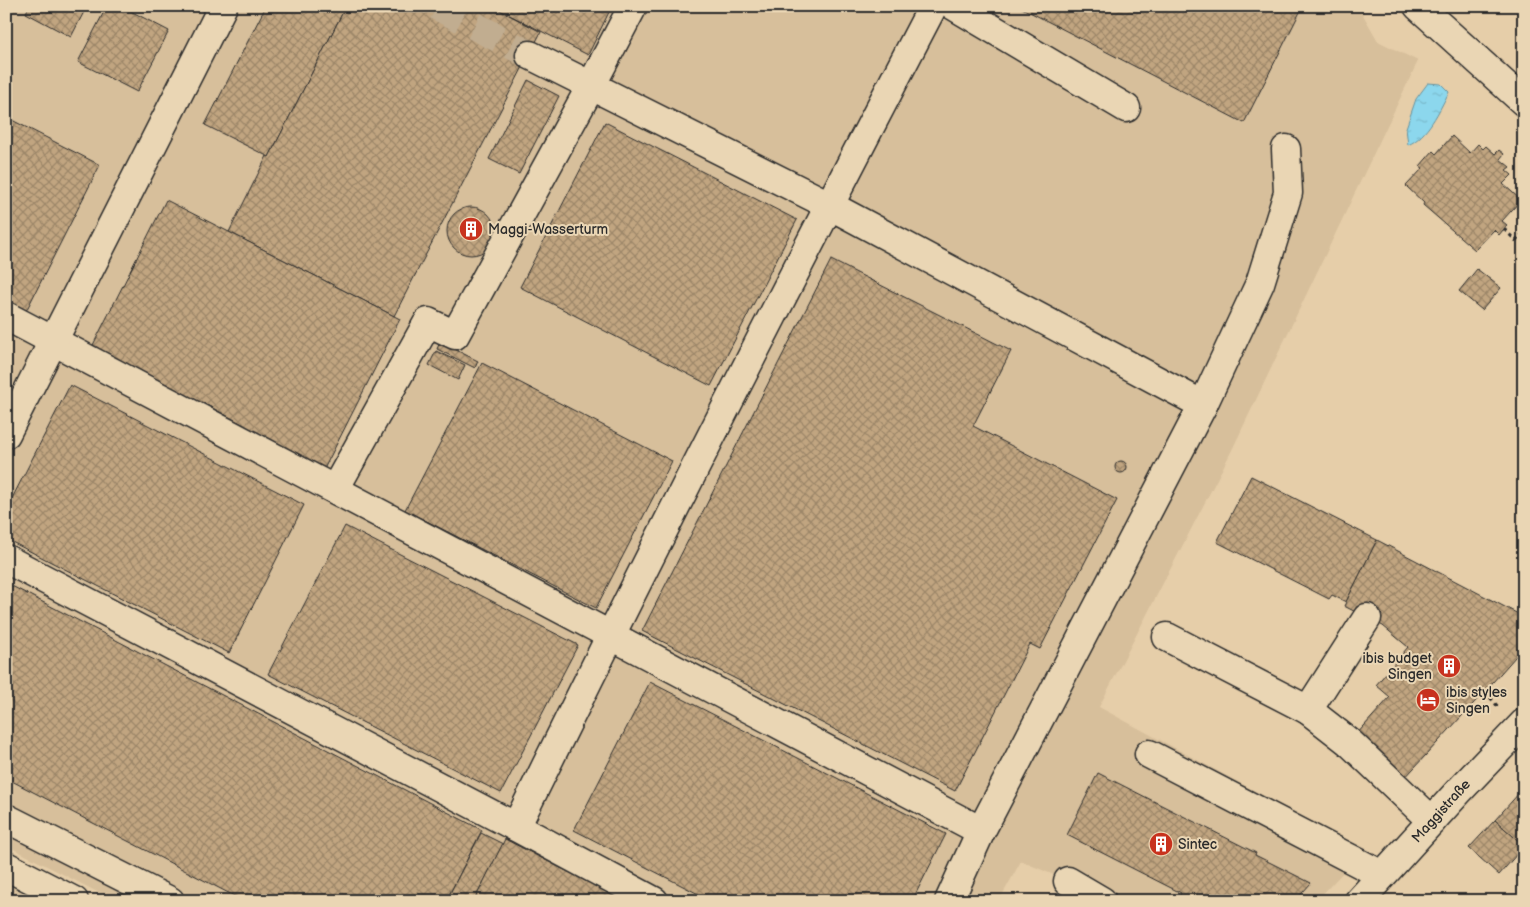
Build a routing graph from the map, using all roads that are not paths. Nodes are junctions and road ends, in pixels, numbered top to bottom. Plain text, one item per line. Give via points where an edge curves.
1 (223, 6) edge
2 (633, 6) edge
3 (933, 6) edge
4 (954, 6) edge
5 (1418, 6) edge
6 (530, 55) tunnel mouth
7 (591, 86) junction
8 (1522, 96) edge
9 (1126, 108) dead end
10 (1286, 149) dead end
11 (829, 205) junction
12 (6, 316) edge
13 (54, 340) junction
14 (1203, 405) junction
15 (6, 434) edge
16 (336, 489) junction
17 (6, 559) edge
18 (1368, 618) dead end
19 (610, 634) junction
20 (1167, 637) dead end
21 (1308, 710) junction
22 (1522, 729) edge
23 (1149, 754) dead end
24 (6, 818) edge
25 (1432, 821) junction
26 (516, 827) junction
27 (981, 831) junction
28 (6, 866) edge
29 (1382, 875) junction
30 (74, 901) edge
31 (170, 901) edge
32 (654, 901) edge
33 (949, 901) edge
34 (1359, 901) edge

1 - 13 street
2 - 7 street
3 - 11 street
4 - 9 street
5 - 8 street
6 - 7 street
7 - 11 street
7 - 16 street via 455,335 428,322
10 - 14 street via 1288,193 1260,283
11 - 14 street
11 - 19 street
12 - 13 street
13 - 15 street
13 - 16 street
14 - 27 street
16 - 19 street
17 - 26 street
18 - 21 street
19 - 26 street
19 - 27 street
20 - 21 street
21 - 25 street via 1349,742
22 - 25 street, Maggistraße
23 - 29 street
24 - 31 street
25 - 29 street, Maggistraße
26 - 32 street
27 - 33 street
28 - 30 street
29 - 34 street, Maggistraße

